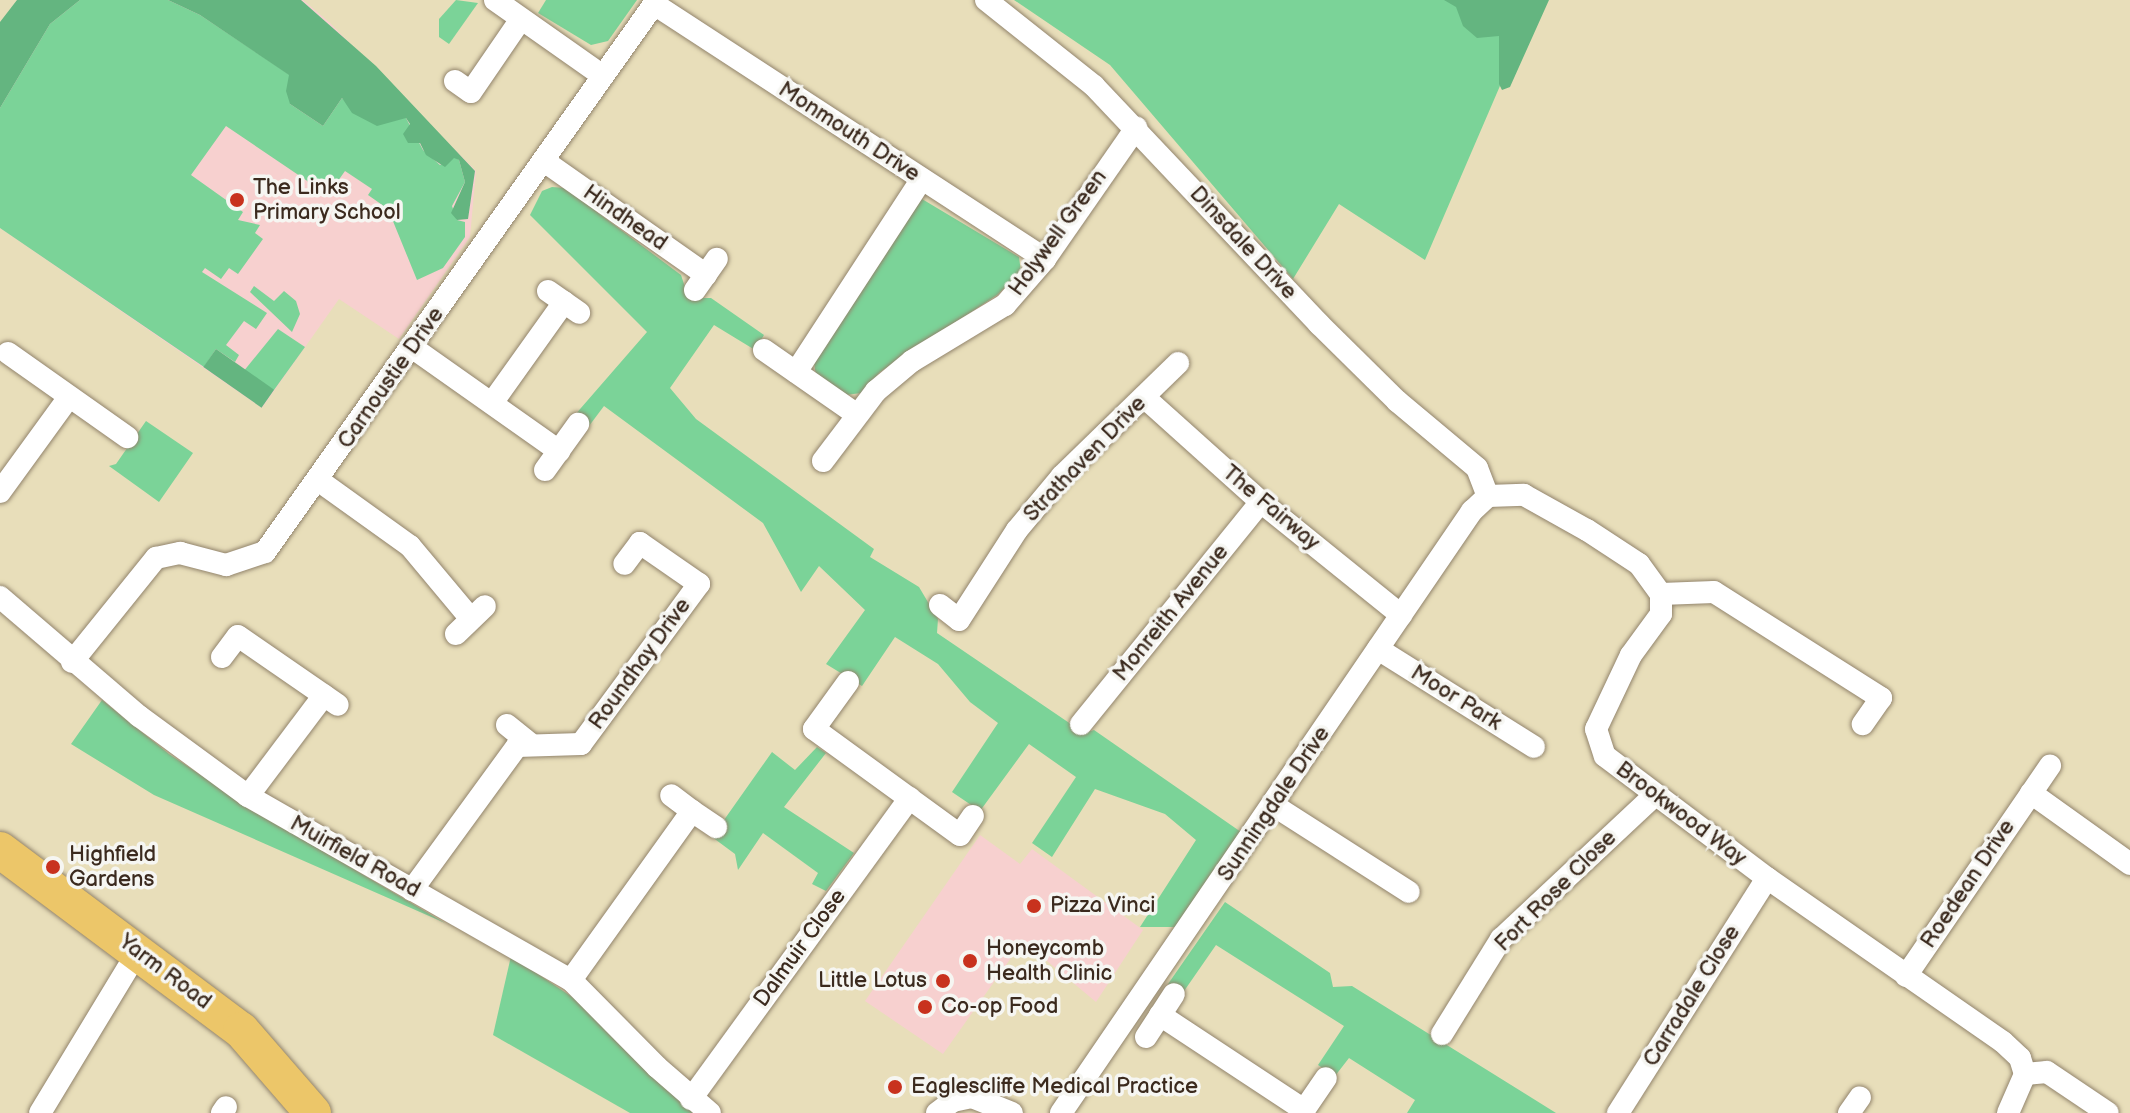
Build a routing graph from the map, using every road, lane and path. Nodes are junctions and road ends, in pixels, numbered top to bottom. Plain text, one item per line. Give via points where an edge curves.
1 (495, 0) edge
2 (986, 0) edge
3 (655, 2) edge
4 (521, 19) junction
5 (603, 76) junction
6 (455, 81) dead end
7 (1136, 128) junction
8 (544, 161) junction
9 (922, 179) junction
10 (1045, 259) junction
11 (706, 275) dead end
12 (564, 302) dead end
13 (413, 348) junction
14 (764, 350) dead end
15 (8, 353) dead end
16 (1178, 363) dead end
17 (796, 372) junction
18 (69, 397) junction
19 (1144, 397) junction
20 (492, 403) junction
21 (856, 414) junction
22 (578, 424) dead end
23 (127, 437) dead end
24 (559, 451) junction
25 (823, 461) dead end
26 (545, 470) dead end
27 (318, 480) junction
28 (0, 492) edge
29 (1488, 496) junction
30 (1261, 502) junction
31 (624, 564) dead end
32 (1661, 594) junction
33 (0, 597) edge
34 (940, 605) dead end
35 (1401, 615) junction
36 (471, 620) dead end
37 (1378, 649) junction
38 (222, 657) dead end
39 (72, 662) junction
40 (848, 682) dead end
41 (1097, 704) junction
42 (1115, 719) dead end
43 (1081, 724) dead end
44 (1863, 724) dead end
45 (507, 725) dead end
46 (529, 743) junction
47 (1534, 747) dead end
48 (2050, 766) dead end
49 (2031, 793) junction
50 (671, 795) dead end
51 (248, 796) junction
52 (1653, 797) junction
53 (910, 798) junction
54 (1273, 805) junction
55 (692, 811) junction
56 (973, 816) dead end
57 (716, 827) dead end
58 (0, 850) edge
59 (2130, 864) edge
60 (1767, 878) junction
61 (412, 890) junction
62 (1409, 892) dead end
63 (138, 951) junction
64 (1906, 976) junction
65 (571, 980) junction
66 (1174, 994) dead end
67 (1160, 1015) junction
68 (1442, 1034) dead end
69 (1146, 1037) dead end
70 (2025, 1074) junction
71 (1326, 1078) dead end
72 (691, 1099) junction
73 (1303, 1111) edge
74 (40, 1113) edge
75 (313, 1113) edge
76 (710, 1113) edge
77 (937, 1113) edge
78 (1012, 1113) edge
79 (1061, 1113) edge
80 (1618, 1113) edge
81 (2008, 1113) edge
82 (2108, 1113) edge

1 - 4 street
2 - 7 street, Dinsdale Drive via 1094,86
3 - 5 street, Carnoustie Drive
3 - 9 street, Monmouth Drive
4 - 5 street
4 - 6 street via 471,92
5 - 8 street, Carnoustie Drive
7 - 10 street, Holywell Green
7 - 29 street, Dinsdale Drive via 1319,324 1397,401 1477,468
8 - 11 street, Hindhead
8 - 13 street, Carnoustie Drive
9 - 10 street, Monmouth Drive
9 - 17 street
10 - 21 street, Holywell Green via 1005,305 912,361
12 - 20 street
13 - 20 street
13 - 27 street, Carnoustie Drive
14 - 17 street
15 - 18 street
16 - 19 street, Strathaven Drive
17 - 21 street
18 - 23 street
18 - 28 street
19 - 30 street, The Fairway
19 - 34 street, Strathaven Drive via 1062,476 1017,530 959,620
20 - 24 street
21 - 25 street, Holywell Green
22 - 24 street
24 - 26 street
27 - 36 street via 410,546
27 - 39 street, Carnoustie Drive via 255,559 226,565 180,553 148,563
29 - 32 street via 1524,495 1574,523 1639,564
29 - 35 street, Sunningdale Drive via 1472,511
30 - 35 street, The Fairway
30 - 41 street, Monreith Avenue
31 - 46 street, Roundhay Drive via 640,543 699,584 581,744
32 - 44 street via 1714,592 1881,698
32 - 52 street, Brookwood Way via 1661,614 1631,655 1596,729 1605,756
33 - 39 street, Muirfield Road
35 - 37 street, Sunningdale Drive
37 - 47 street, Moor Park
37 - 54 street, Sunningdale Drive
38 - 51 street via 238,636 331,700
39 - 51 street, Muirfield Road
40 - 53 street via 814,729
41 - 42 street
41 - 43 street, Monreith Avenue
45 - 46 street
46 - 61 street via 517,746
48 - 49 street, Roedean Drive
49 - 59 street
49 - 64 street, Roedean Drive
50 - 55 street
51 - 61 street, Muirfield Road
52 - 60 street, Brookwood Way
52 - 68 street, Fort Rose Close via 1501,939
53 - 56 street via 960,835
53 - 72 street, Dalmuir Close
54 - 62 street
54 - 79 street, Sunningdale Drive
55 - 57 street
55 - 65 street
58 - 63 main road, Yarm Road
60 - 64 street, Brookwood Way
60 - 80 street, Carradale Close
61 - 65 street, Muirfield Road
63 - 74 street
63 - 75 main road, Yarm Road via 241,1030
64 - 70 street, Brookwood Way via 2003,1042 2020,1058
65 - 72 street, Muirfield Road
66 - 67 street
67 - 69 street
67 - 73 street
70 - 81 street
70 - 82 street via 2047,1072
71 - 73 street
72 - 76 street, Muirfield Road
77 - 78 street via 953,1101 972,1097

